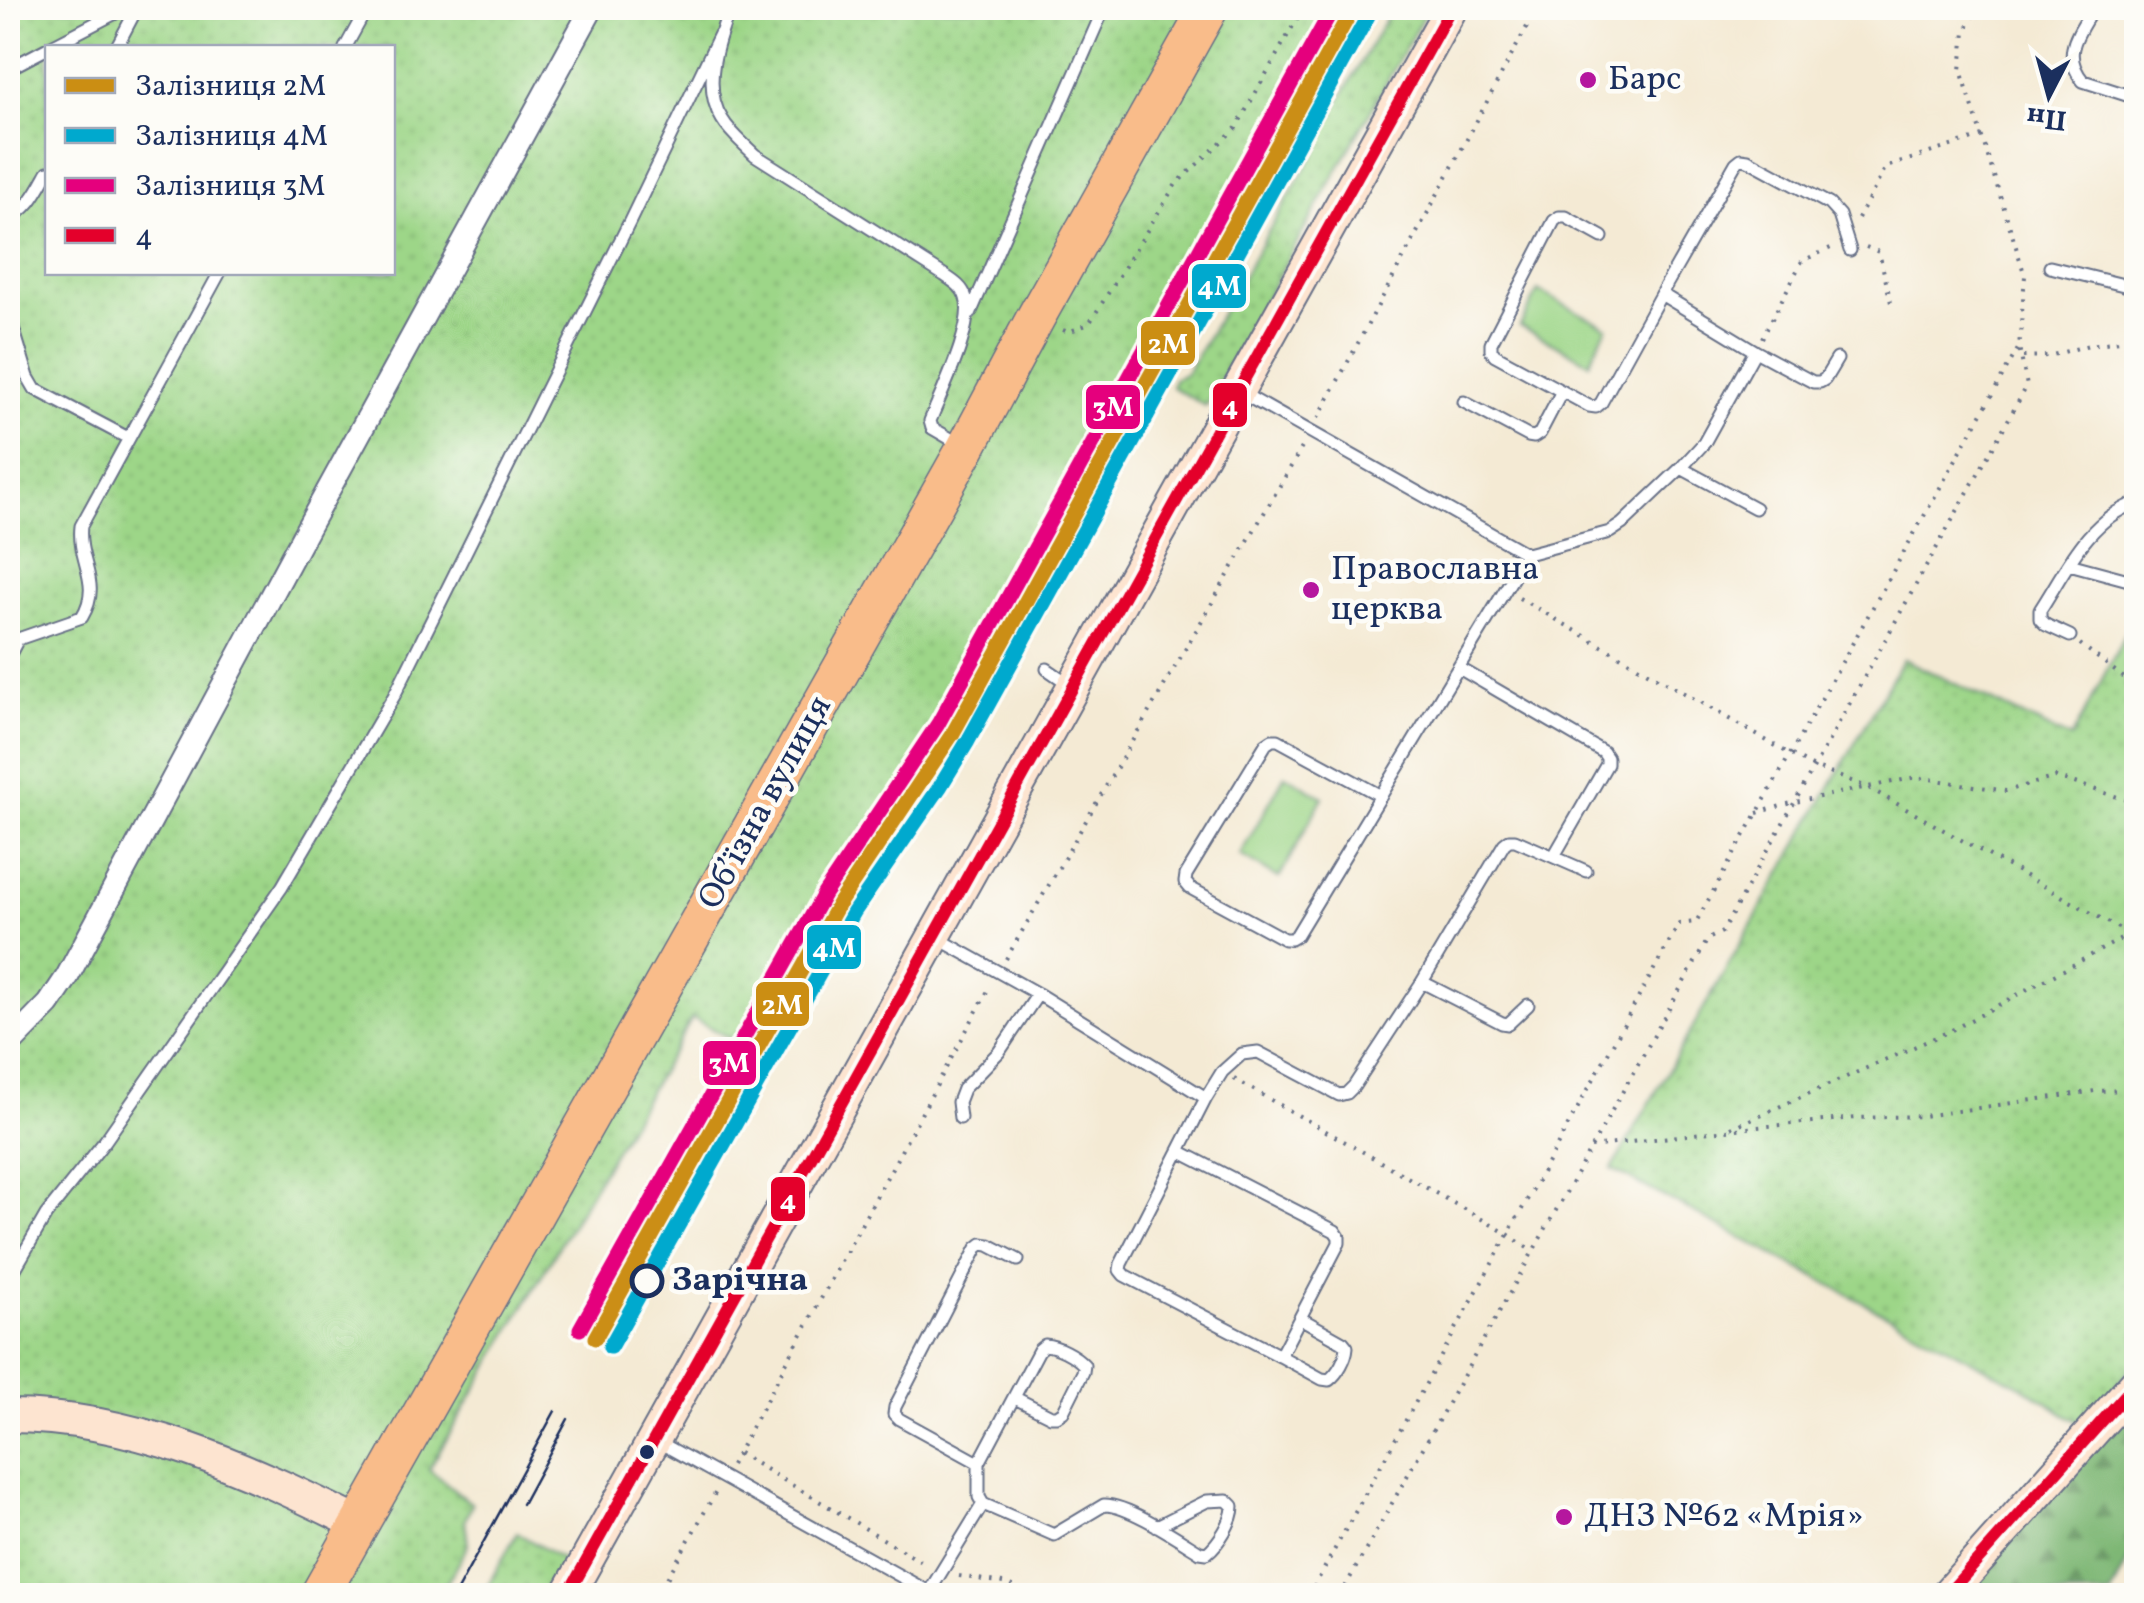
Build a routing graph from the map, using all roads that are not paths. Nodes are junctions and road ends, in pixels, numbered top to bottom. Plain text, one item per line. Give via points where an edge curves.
1 (125, 8) edge
2 (138, 8) edge
3 (367, 8) edge
4 (592, 8) edge
5 (730, 8) edge
6 (1104, 8) edge
7 (1209, 8) edge
8 (1451, 8) edge
9 (2093, 8) edge
10 (720, 34) junction
11 (54, 45) edge
12 (118, 45) edge
13 (347, 45) edge
14 (45, 50) edge
15 (8, 68) edge
16 (2136, 98) edge
17 (45, 177) edge
18 (8, 219) edge
19 (1602, 238) dead end
20 (1848, 246) road end
21 (2050, 267) dead end
22 (218, 275) edge
23 (2136, 288) edge
24 (1660, 294) junction
25 (8, 310) edge
26 (966, 323) junction
27 (1755, 351) junction
28 (1837, 359) dead end
29 (1238, 390) junction
30 (1562, 392) junction
31 (1464, 402) dead end
32 (128, 438) junction
33 (966, 448) junction
34 (1681, 468) junction
35 (2136, 502) edge
36 (1754, 508) dead end
37 (1527, 554) junction
38 (2069, 564) junction
39 (2136, 582) edge
40 (2070, 636) road end
41 (12, 640) edge
42 (8, 658) edge
43 (1459, 668) junction
44 (1381, 796) junction
45 (1554, 856) junction
46 (1586, 870) dead end
47 (935, 937) junction
48 (1422, 982) junction
49 (1038, 994) junction
50 (1528, 1005) dead end
51 (8, 1046) edge
52 (1206, 1098) junction
53 (960, 1118) dead end
54 (1179, 1151) junction
55 (1018, 1260) dead end
56 (8, 1281) edge
57 (1300, 1318) junction
58 (1280, 1356) junction
59 (2136, 1383) edge
60 (1015, 1398) junction
61 (8, 1416) edge
62 (654, 1439) junction
63 (979, 1463) junction
64 (983, 1504) junction
65 (359, 1524) junction
66 (1157, 1526) junction
67 (928, 1594) edge
68 (320, 1596) edge
69 (567, 1596) edge
70 (1946, 1596) edge

1 - 11 lane
2 - 12 lane
3 - 13 lane
4 - 51 street via 67,977
5 - 10 lane
6 - 26 lane
7 - 33 main road, Обʼїзна вулиця
8 - 29 street
9 - 16 lane via 2072,45 2078,74
10 - 26 lane via 712,80 718,114 735,137 960,286
10 - 56 lane via 394,696 282,887 46,1215
14 - 15 lane
17 - 18 lane via 31,202
19 - 30 lane via 1566,218 1554,221 1491,343 1495,355
20 - 24 lane via 1829,204 1742,159
21 - 23 lane
22 - 32 lane
24 - 27 lane
24 - 30 lane via 1601,403 1589,406
25 - 32 lane via 35,390
26 - 33 lane via 930,420 932,428
27 - 28 lane via 1813,382 1825,379
27 - 34 lane via 1708,436
29 - 37 lane
29 - 47 street via 1060,677
30 - 31 lane via 1534,437
32 - 41 lane via 81,526 91,587 82,618
33 - 65 main road, Обʼїзна вулиця
34 - 36 lane
34 - 37 lane via 1610,532
35 - 38 lane via 2112,513
37 - 43 lane
38 - 39 lane
38 - 40 lane via 2040,619
41 - 42 lane
43 - 44 lane
43 - 45 lane via 1608,758
44 - 44 lane via 1272,740 1186,882 1291,940
45 - 46 lane
45 - 48 lane via 1515,840 1504,844
47 - 49 lane
47 - 62 street
48 - 50 lane via 1502,1023
48 - 52 lane via 1347,1093 1258,1052 1242,1054
49 - 52 lane
49 - 53 lane via 999,1052 963,1089
52 - 54 lane
54 - 57 lane via 1339,1237
54 - 58 lane via 1120,1270
55 - 63 lane via 989,1245 977,1248 895,1407 898,1420
57 - 58 lane
57 - 58 lane via 1343,1342 1346,1354 1329,1380
59 - 70 street
60 - 60 lane via 1045,1345 1084,1365 1057,1416
60 - 63 lane
61 - 65 street via 138,1432 222,1461
62 - 67 lane
62 - 69 street
63 - 64 lane
64 - 66 lane via 1054,1534 1108,1504
64 - 67 lane
65 - 68 main road, Обʼїзна вулиця
66 - 66 lane via 1207,1553 1234,1506 1206,1501

